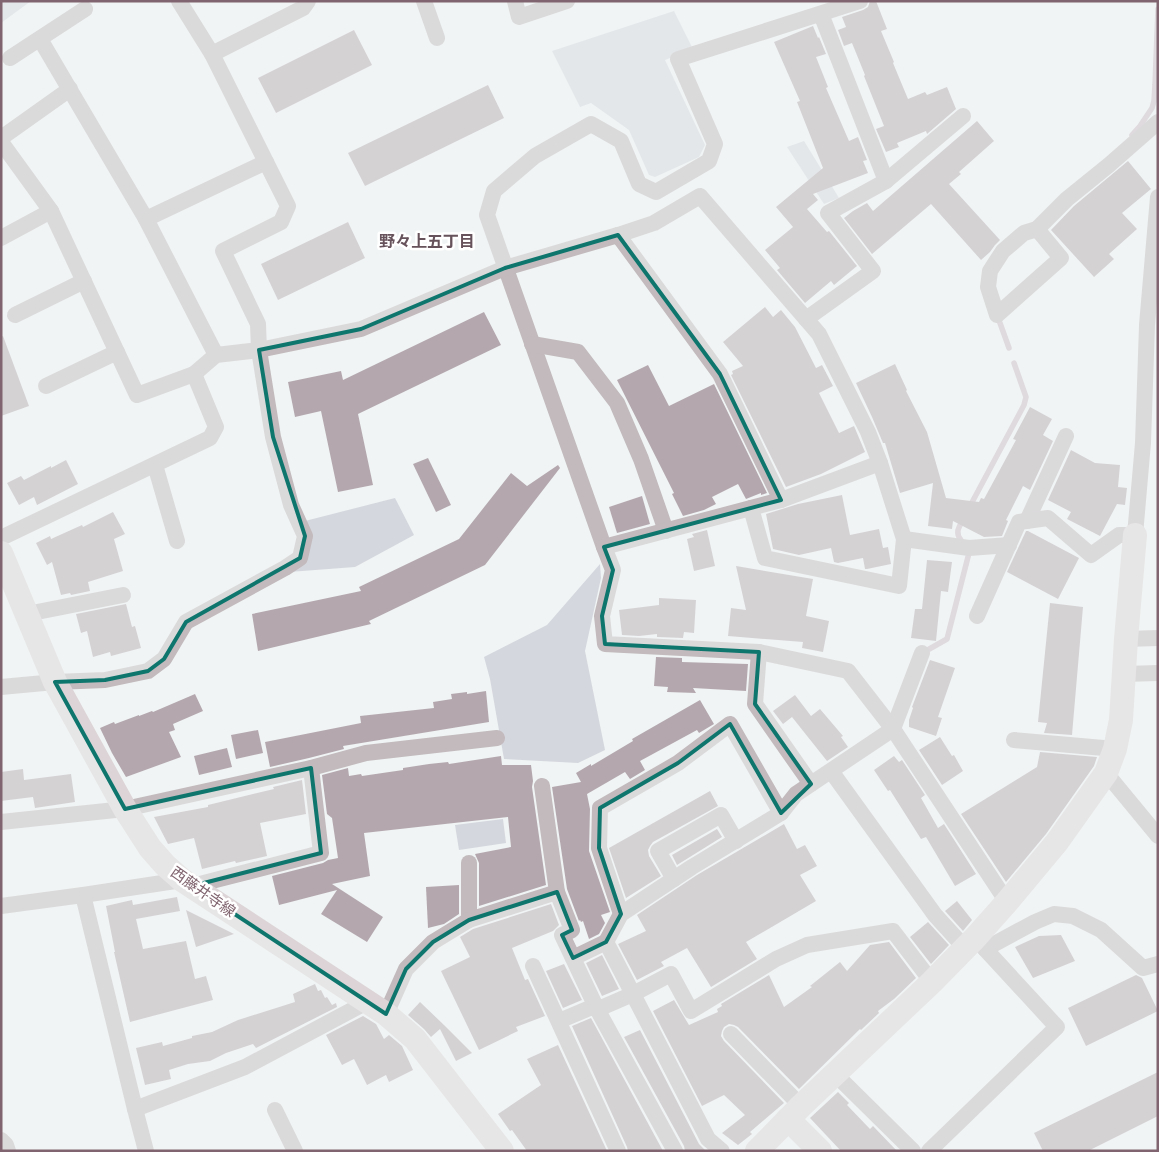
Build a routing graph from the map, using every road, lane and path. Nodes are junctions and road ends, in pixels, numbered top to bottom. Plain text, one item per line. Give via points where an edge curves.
1 (179, 1) edge
2 (308, 1) edge
3 (424, 1) edge
4 (515, 1) edge
5 (567, 1) edge
6 (860, 1) edge
7 (85, 9) dead end
8 (821, 14) junction
9 (437, 38) dead end
10 (40, 39) junction
11 (212, 54) junction
12 (10, 58) dead end
13 (70, 89) junction
14 (963, 116) dead end
15 (1158, 122) edge
16 (1, 140) edge
17 (266, 162) junction
18 (886, 181) junction
19 (1158, 197) edge
20 (51, 211) junction
21 (146, 219) junction
22 (1037, 228) junction
23 (618, 235) junction
24 (1, 238) edge
25 (505, 268) junction
26 (84, 281) junction
27 (15, 315) dead end
28 (806, 319) junction
29 (1152, 325) edge
30 (532, 344) junction
31 (259, 350) junction
32 (117, 352) junction
33 (216, 355) junction
34 (194, 374) junction
35 (46, 386) dead end
36 (1066, 436) dead end
37 (1150, 439) edge
38 (880, 463) junction
39 (155, 465) junction
40 (781, 500) junction
41 (751, 508) junction
42 (1026, 521) junction
43 (666, 531) junction
44 (1134, 535) junction
45 (1, 538) edge
46 (904, 539) junction
47 (177, 541) dead end
48 (1009, 546) junction
49 (604, 548) junction
50 (1, 553) edge
51 (123, 595) dead end
52 (26, 614) junction
53 (977, 616) dead end
54 (1158, 638) edge
55 (1126, 639) junction
56 (759, 652) junction
57 (922, 653) dead end
58 (1158, 673) edge
59 (1124, 674) junction
60 (55, 682) junction
61 (1, 686) edge
62 (892, 729) junction
63 (497, 738) dead end
64 (1014, 740) dead end
65 (1116, 749) junction
66 (311, 768) junction
67 (831, 771) junction
68 (1106, 773) junction
69 (811, 784) junction
70 (542, 786) dead end
71 (125, 809) junction
72 (782, 813) junction
73 (1, 822) edge
74 (1158, 836) edge
75 (736, 841) junction
76 (469, 863) dead end
77 (674, 879) junction
78 (187, 883) junction
79 (557, 892) junction
80 (83, 895) junction
81 (1007, 902) junction
82 (1, 906) edge
83 (620, 914) junction
84 (469, 920) junction
85 (606, 942) junction
86 (975, 945) junction
87 (573, 958) junction
88 (1158, 964) edge
89 (533, 966) dead end
90 (932, 982) junction
91 (633, 994) junction
92 (596, 1007) junction
93 (376, 1008) junction
94 (559, 1021) junction
95 (731, 1034) dead end
96 (835, 1074) junction
97 (135, 1109) junction
98 (275, 1110) dead end
99 (795, 1112) junction
100 (1, 1140) edge
101 (8, 1151) edge
102 (146, 1151) edge
103 (295, 1151) edge
104 (502, 1151) edge
105 (618, 1151) edge
106 (675, 1151) edge
107 (722, 1151) edge
108 (757, 1151) edge
109 (820, 1151) edge
110 (913, 1151) edge
111 (929, 1151) edge

1 - 11 street
2 - 11 street via 304,8
3 - 9 street
4 - 5 street via 519,16
6 - 8 street
7 - 10 street
8 - 18 street
8 - 25 street via 678,59 715,144 709,161 656,192 639,184 621,140 591,124 536,156 494,191 487,215
10 - 12 street
10 - 13 street
11 - 17 street
13 - 16 street
13 - 21 street
14 - 18 street
15 - 22 street
16 - 20 street
17 - 21 street
17 - 31 street via 288,206 282,222 223,251 258,324
18 - 28 street via 828,213 873,270
19 - 29 street
20 - 24 street
20 - 26 street
21 - 33 street
22 - 22 street via 1024,233 1003,251 990,271 988,287 998,315 1061,258
23 - 25 street
23 - 28 street via 654,223 700,196
23 - 40 street via 720,374
25 - 30 street
25 - 31 street via 362,329
26 - 27 street
26 - 32 street
28 - 38 street via 819,334
29 - 37 street
30 - 43 street via 578,352 617,403
30 - 49 street
31 - 33 street
31 - 60 street via 273,437 291,505 304,536 300,558 186,622 164,659 148,671 105,680
32 - 34 street via 137,394
32 - 35 street
33 - 34 street
34 - 39 street via 216,428 210,438
36 - 42 street
37 - 44 street
38 - 40 street
38 - 46 street
39 - 45 street
39 - 47 street
40 - 41 street
41 - 43 street
41 - 46 street via 765,558 899,586
42 - 44 street via 1048,518 1091,555 1119,535
42 - 48 street via 1019,522
43 - 49 street
44 - 55 street
46 - 48 street via 969,548
48 - 53 street
49 - 56 street via 613,570 602,616 605,644
50 - 52 street, 西藤井寺線
51 - 52 street
52 - 60 street, 西藤井寺線
54 - 55 street
55 - 59 street
56 - 62 street via 848,671
56 - 69 street via 755,704
57 - 62 street
58 - 59 street
59 - 65 street
60 - 61 street
60 - 71 street, 西藤井寺線
62 - 67 street
62 - 81 street
63 - 66 street via 366,753
64 - 65 street
65 - 68 street
66 - 71 street
66 - 78 street via 321,853
67 - 69 street
67 - 86 street via 935,914
68 - 74 street
68 - 81 street via 1057,842
69 - 72 street via 796,794
70 - 79 street
71 - 73 street
71 - 78 street, 西藤井寺線 via 150,848
72 - 75 street
72 - 83 street via 730,724 678,763 600,808 599,848
75 - 77 street
75 - 77 street via 721,815 658,851
76 - 84 street
77 - 83 street
78 - 80 street
78 - 93 street, 西藤井寺線
79 - 84 street
79 - 87 street via 572,930 562,935
80 - 82 street
80 - 97 street
81 - 86 street
83 - 85 street
84 - 93 street via 432,942
85 - 87 street
85 - 91 street
86 - 88 street via 1054,914 1073,916 1101,930 1143,968
86 - 90 street
86 - 111 street via 1057,1027
87 - 92 street
89 - 94 street
90 - 91 street via 893,931 807,944 776,959 691,1011 671,974
90 - 96 street
91 - 92 street
91 - 107 street via 708,1138
92 - 94 street
92 - 106 street
93 - 97 street via 245,1067
93 - 104 street, 西藤井寺線 via 415,1039
94 - 105 street
95 - 99 street
96 - 99 street
96 - 110 street
97 - 102 street
98 - 103 street
99 - 108 street
99 - 109 street
100 - 101 street

